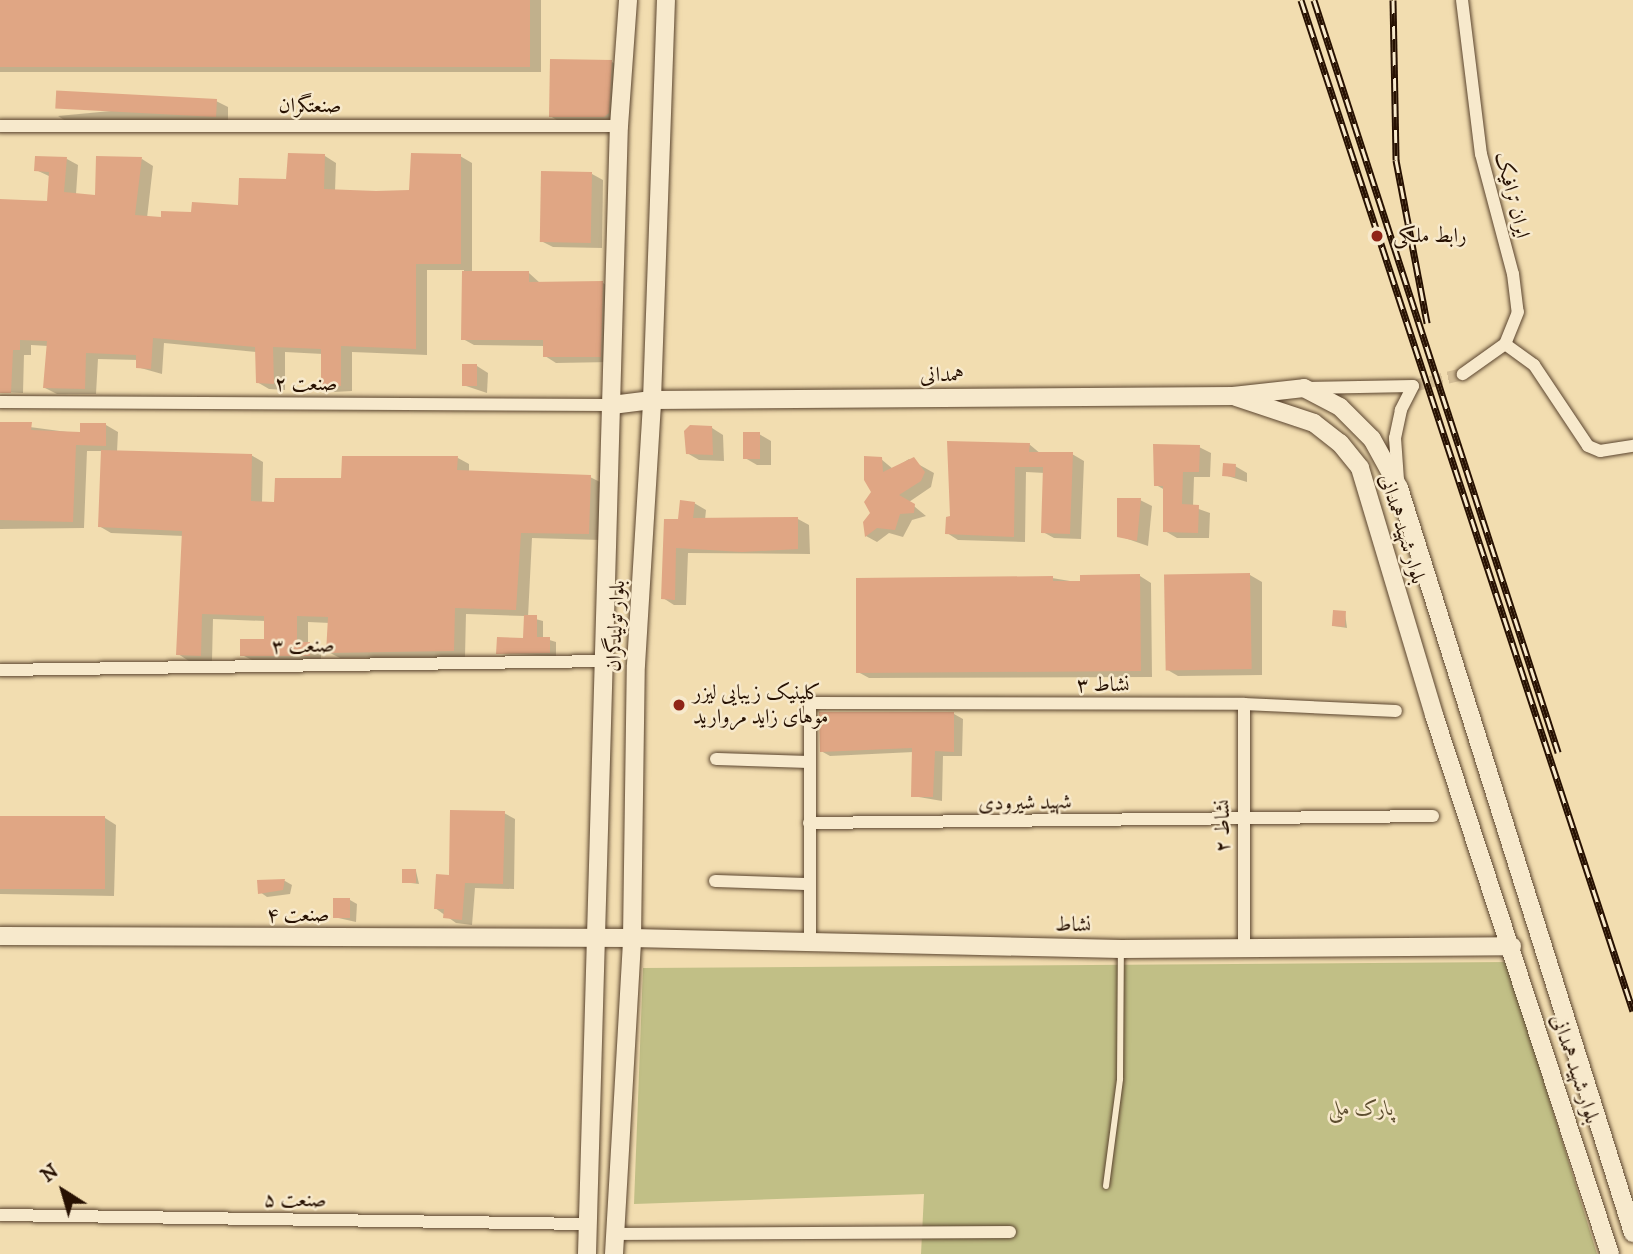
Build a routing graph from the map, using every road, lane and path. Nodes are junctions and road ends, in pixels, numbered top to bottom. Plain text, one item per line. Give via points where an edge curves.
1 (628, 0) edge
2 (666, 0) edge
3 (1462, 0) edge
4 (0, 126) edge
5 (619, 126) junction
6 (1505, 344) junction
7 (1463, 374) tunnel mouth
8 (1304, 388) junction
9 (1233, 396) junction
10 (652, 400) junction
11 (0, 402) edge
12 (612, 405) junction
13 (1633, 446) edge
14 (1399, 488) junction
15 (606, 661) junction
16 (1453, 662) junction
17 (636, 664) junction
18 (0, 670) edge
19 (1422, 671) junction
20 (1244, 705) junction
21 (1396, 711) dead end
22 (716, 759) dead end
23 (810, 762) junction
24 (1433, 816) dead end
25 (1242, 819) junction
26 (809, 823) junction
27 (715, 881) dead end
28 (807, 884) junction
29 (0, 936) edge
30 (632, 938) junction
31 (595, 940) junction
32 (810, 942) junction
33 (1512, 946) junction
34 (1244, 948) junction
35 (1121, 949) junction
36 (1106, 1186) dead end
37 (0, 1215) edge
38 (589, 1224) junction
39 (1010, 1232) dead end
40 (1633, 1233) edge
41 (614, 1234) junction
42 (587, 1254) edge
43 (614, 1254) edge
44 (1610, 1254) edge

1 - 5 main road, بلوار تولیدگران
2 - 10 main road, بلوار تولیدگران
3 - 6 street, ایران ترافیک via 1481,154 1517,292 1518,312
4 - 5 street, صنعتگران
5 - 12 main road, بلوار تولیدگران
6 - 7 street
6 - 13 street via 1534,365 1588,446 1612,451
8 - 9 main road
8 - 14 main road, بلوار شهید همدانی via 1340,407 1359,424
8 - 14 street via 1413,386 1395,438
9 - 10 main road, همدانی
9 - 19 main road, بلوار شهید همدانی via 1314,423 1340,443 1360,468
10 - 12 main road, همدانی
10 - 17 main road, بلوار تولیدگران
11 - 12 street, صنعت ۲
12 - 15 main road, بلوار تولیدگران
14 - 16 main road, بلوار شهید همدانی
15 - 17 main road
15 - 18 street, صنعت ۳
15 - 31 main road, بلوار تولیدگران
16 - 19 main road
16 - 40 main road, بلوار شهید همدانی
17 - 30 main road, بلوار تولیدگران
19 - 33 main road, بلوار شهید همدانی
20 - 21 street, نشاط ۳
20 - 23 street, نشاط ۳ via 810,703
20 - 25 street, نشاط ۲
22 - 23 street
23 - 26 street
24 - 25 street, شهید شیرودی
25 - 26 street, شهید شیرودی
25 - 34 street, نشاط ۲
26 - 28 street
27 - 28 street
28 - 32 street
29 - 31 main road, صنعت ۴
30 - 31 main road, صنعت ۴
30 - 32 main road, نشاط
30 - 41 main road, بلوار تولیدگران
31 - 38 main road, بلوار تولیدگران
32 - 35 main road, نشاط
33 - 34 main road, نشاط
33 - 44 main road, بلوار شهید همدانی
34 - 35 main road, نشاط
35 - 36 lane via 1120,1079
37 - 38 street, صنعت ۵
38 - 42 main road, بلوار تولیدگران
39 - 41 street
41 - 43 main road, بلوار تولیدگران

